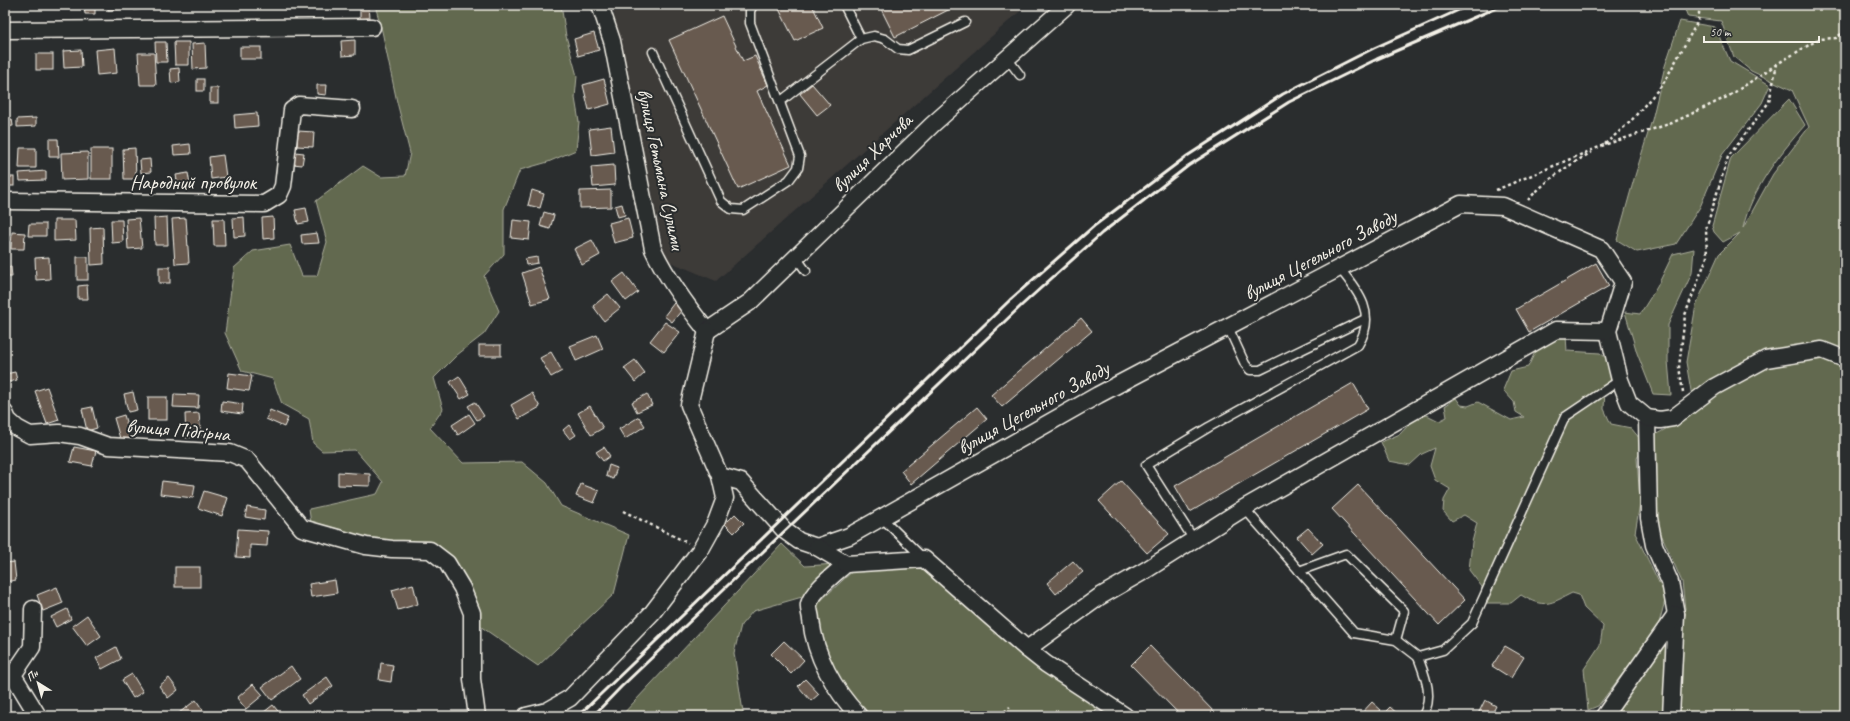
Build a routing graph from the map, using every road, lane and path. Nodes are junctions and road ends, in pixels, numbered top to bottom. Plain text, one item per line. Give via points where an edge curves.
1 (600, 5) edge
2 (753, 5) edge
3 (844, 5) edge
4 (1067, 5) edge
5 (1700, 5) edge
6 (965, 22) dead end
7 (372, 27) dead end
8 (5, 30) edge
9 (1845, 31) edge
10 (860, 39) junction
11 (654, 52) dead end
12 (1007, 58) junction
13 (1777, 64) junction
14 (1020, 75) dead end
15 (780, 101) junction
16 (352, 109) dead end
17 (1604, 145) junction
18 (1490, 192) dead end
19 (5, 201) edge
20 (1517, 212) junction
21 (796, 257) junction
22 (1340, 269) junction
23 (806, 271) dead end
24 (1365, 319) junction
25 (1228, 327) junction
26 (707, 331) junction
27 (1608, 331) junction
28 (1845, 359) edge
29 (1620, 380) junction
30 (1686, 408) junction
31 (5, 413) edge
32 (1647, 418) junction
33 (720, 476) junction
34 (1244, 508) junction
35 (623, 511) dead end
36 (881, 517) junction
37 (1194, 540) junction
38 (818, 547) junction
39 (701, 549) junction
40 (924, 559) junction
41 (846, 564) junction
42 (1300, 571) junction
43 (33, 609) dead end
44 (1676, 614) junction
45 (1396, 640) junction
46 (1027, 649) junction
47 (1418, 657) junction
48 (1010, 707) dead end
49 (38, 716) edge
50 (477, 716) edge
51 (526, 716) edge
52 (859, 716) edge
53 (1000, 716) edge
54 (1125, 716) edge
55 (1423, 716) edge
56 (1604, 716) edge
57 (1671, 716) edge

1 - 26 street, вулиця Гетьмана Сулими via 612,40 654,249 660,264
2 - 15 lane via 750,23
3 - 10 lane
4 - 12 street, вулиця Харчова
5 - 17 path via 1698,20 1663,84 1630,122
6 - 10 lane via 908,50 898,49 885,39 874,36
7 - 8 street
9 - 13 path via 1836,38 1819,39
10 - 15 lane
11 - 15 lane via 721,201 731,209 743,210 789,180 798,168 800,156
12 - 14 lane
12 - 21 street, вулиця Харчова via 932,124
13 - 17 path via 1729,96 1672,123
13 - 30 path via 1770,102 1728,157 1706,229 1707,257 1685,315 1683,329 1679,367
16 - 19 street, Народний провулок via 299,105 292,110 283,186 279,195 264,204
17 - 18 path
17 - 20 path via 1570,164 1536,191
20 - 22 street, вулиця Цегельного Заводу via 1503,206 1461,204
20 - 27 street, вулиця Цегельного Заводу via 1600,249 1623,282
21 - 23 lane
21 - 26 street, вулиця Харчова via 750,302
22 - 24 lane via 1364,303
22 - 25 street, вулиця Цегельного Заводу
24 - 25 lane via 1260,370 1250,370 1245,364
24 - 37 lane via 1364,334 1358,345 1209,427 1146,465
25 - 36 street, вулиця Цегельного Заводу via 1098,395
26 - 33 street via 689,405
27 - 29 street
27 - 34 street via 1556,330
28 - 30 street via 1822,350 1766,359 1714,387
29 - 32 street via 1629,403
29 - 47 lane via 1565,417 1472,623 1443,650
30 - 32 street via 1673,418
31 - 50 street, вулиця Підгірна via 8,420 17,428 30,435 59,433 80,436 108,446 230,453 247,460 302,528 366,546 430,550 447,563 462,588 472,613 472,679
32 - 44 street via 1649,518 1654,544 1670,582
33 - 38 street via 741,482 785,531 799,541
33 - 39 street via 725,498
34 - 37 street
34 - 42 lane
35 - 39 path
36 - 38 street, вулиця Цегельного Заводу via 849,536
36 - 40 lane
37 - 46 street via 1099,598
38 - 41 street
39 - 51 street via 652,613 570,698 547,711
40 - 41 street
40 - 46 street
41 - 52 street via 818,590 809,604 813,636 826,670
42 - 45 lane via 1354,634
42 - 45 lane via 1346,554 1404,611
43 - 49 street via 32,647 13,675
44 - 56 street
44 - 57 street
45 - 47 lane
46 - 54 street
47 - 55 lane via 1429,686
48 - 53 path

